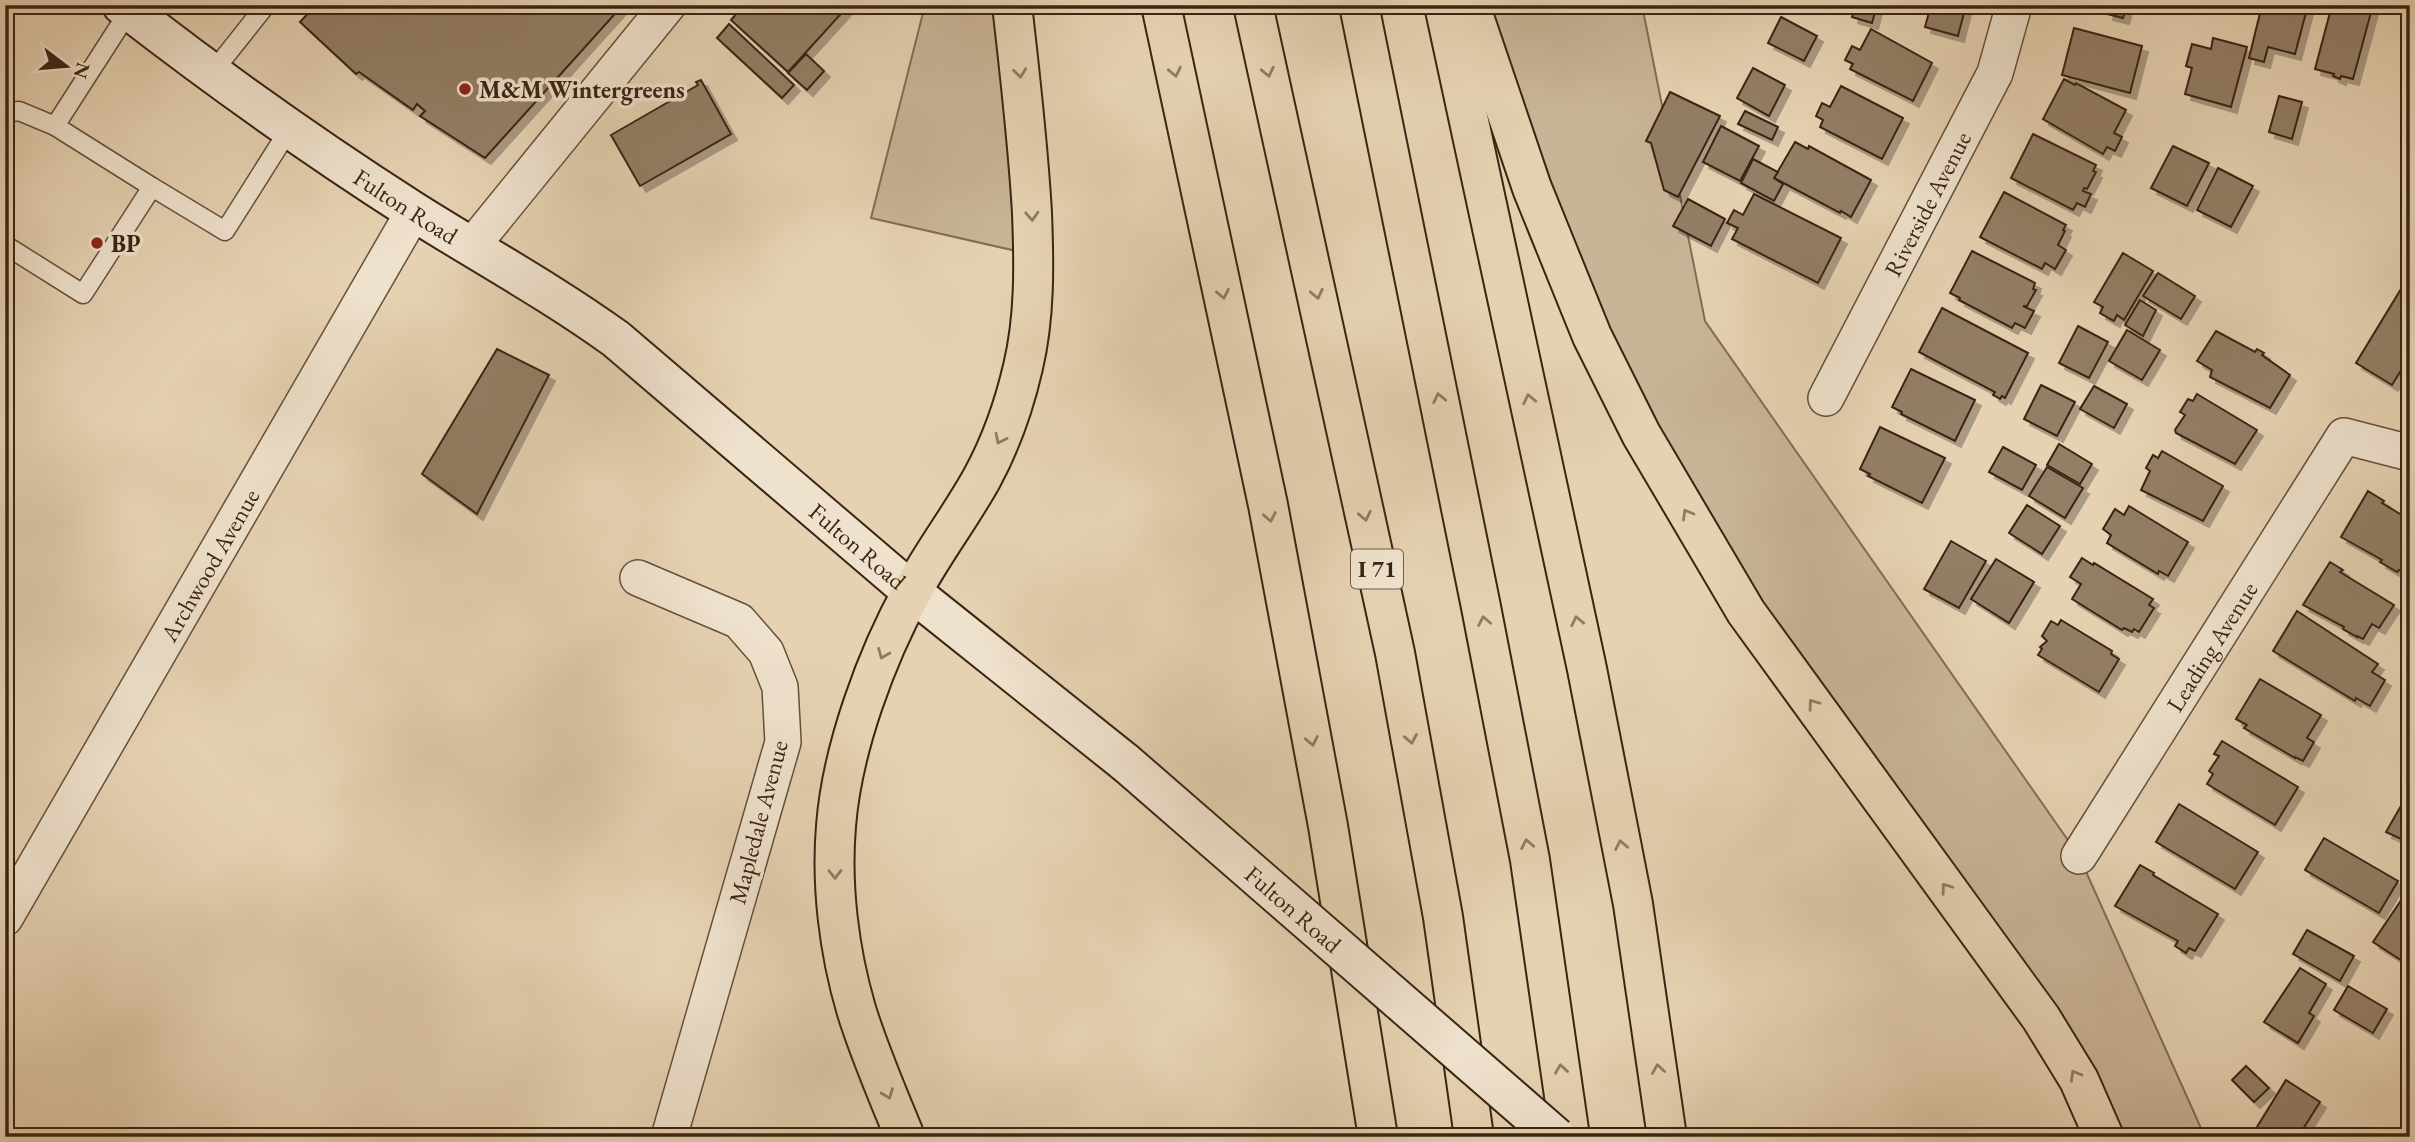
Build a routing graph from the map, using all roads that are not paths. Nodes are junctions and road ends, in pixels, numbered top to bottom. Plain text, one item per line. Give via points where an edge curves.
1 (266, 5) edge
2 (668, 5) edge
3 (1012, 5) edge
4 (1161, 5) edge
5 (1253, 5) edge
6 (1359, 5) edge
7 (1444, 5) edge
8 (1470, 5) edge
9 (2014, 5) edge
10 (126, 8) edge
11 (212, 74) junction
12 (5, 113) edge
13 (55, 126) junction
14 (290, 128) junction
15 (152, 187) junction
16 (414, 211) junction
17 (5, 246) edge
18 (472, 246) junction
19 (1826, 398) dead end
20 (2410, 453) edge
21 (638, 578) dead end
22 (912, 592) junction
23 (2079, 856) dead end
24 (5, 918) edge
25 (670, 1137) edge
26 (905, 1137) edge
27 (1378, 1137) edge
28 (1474, 1137) edge
29 (1556, 1137) edge
30 (1570, 1137) edge
31 (1667, 1137) edge
32 (2104, 1137) edge

1 - 11 lane
2 - 18 street
3 -> 22 highway via 1034,255 1024,365 1006,428 981,480
4 -> 27 highway via 1268,505 1328,826
5 -> 28 highway, I 71 via 1395,653 1443,917
30 -> 6 highway via 1530,860
31 -> 7 highway via 1633,904 1590,682
32 -> 8 highway via 2079,1080 2041,1018 1746,612 1641,434 1592,336 1532,188
9 - 19 street, Riverside Avenue via 1994,73
10 - 11 main road, Fulton Road
10 - 13 lane
11 - 14 main road, Fulton Road
12 - 13 lane via 19,111
13 - 15 lane
14 - 15 lane via 225,231
14 - 16 main road, Fulton Road
15 - 17 lane via 83,294
16 - 18 main road, Fulton Road
16 - 24 street, Archwood Avenue
18 - 22 main road, Fulton Road via 616,339
20 - 23 street, Leading Avenue via 2344,436
21 - 25 street, Mapledale Avenue via 739,621 766,652 780,687 783,741
22 -> 26 highway via 867,692 845,771 834,879 856,1008
22 - 29 main road, Fulton Road, bridge via 1126,763

